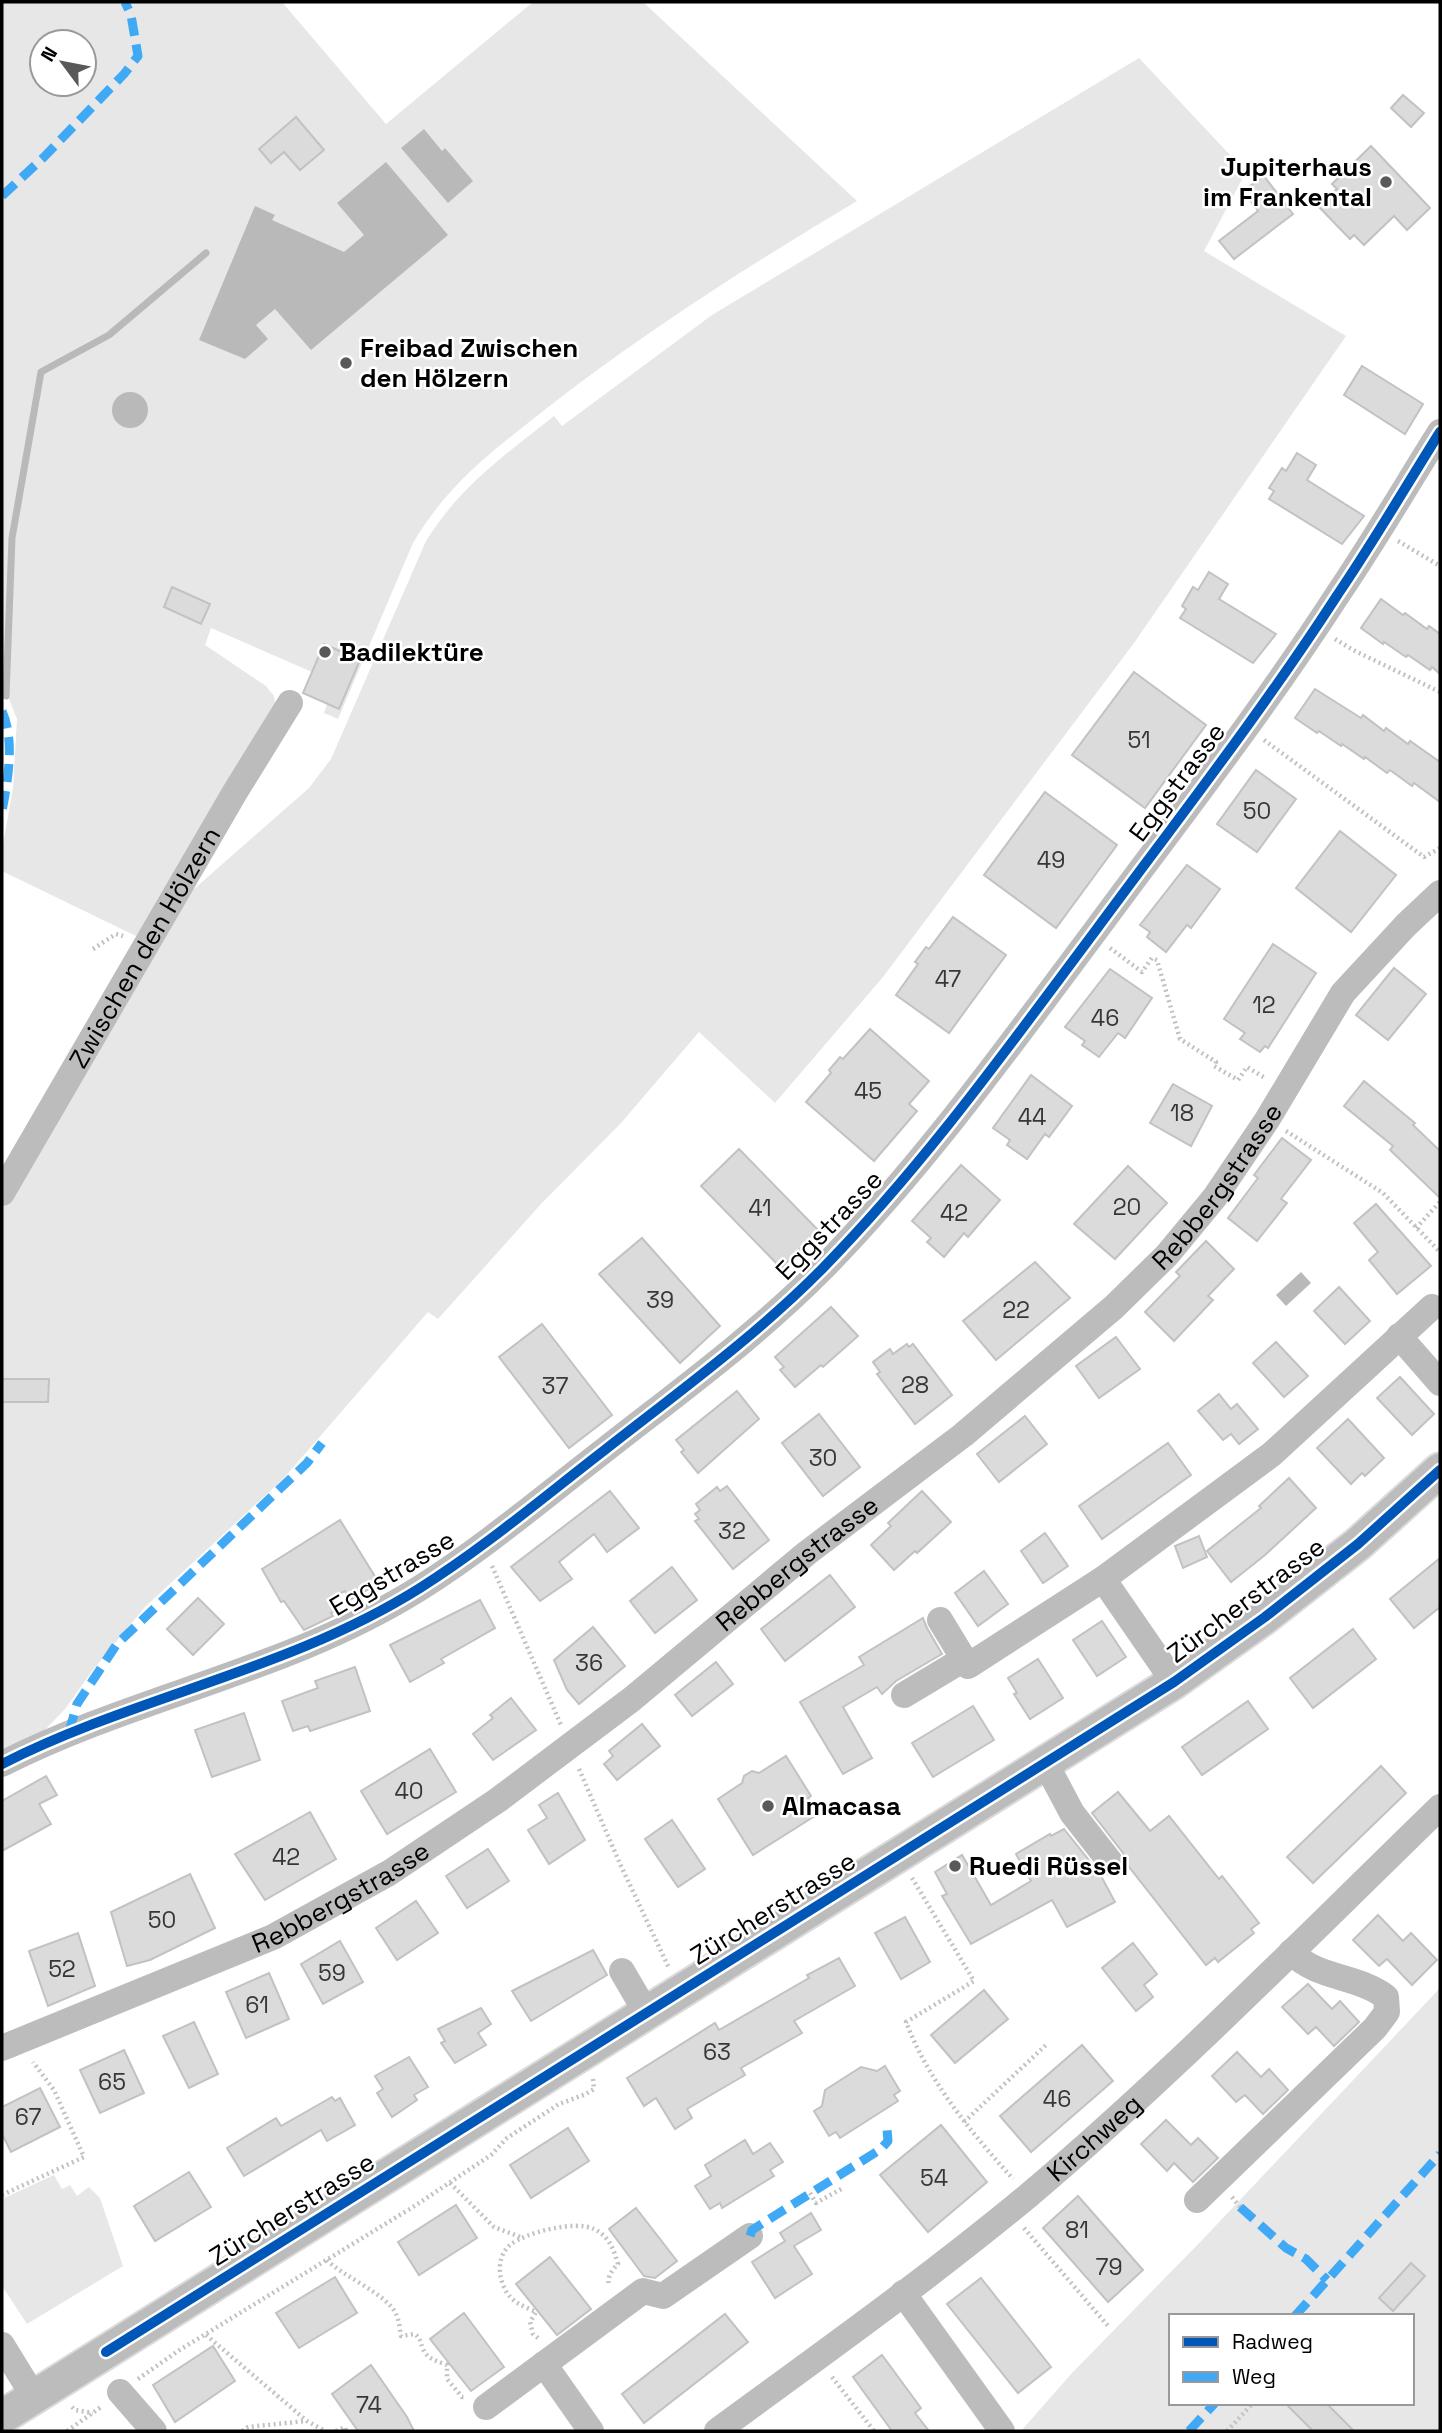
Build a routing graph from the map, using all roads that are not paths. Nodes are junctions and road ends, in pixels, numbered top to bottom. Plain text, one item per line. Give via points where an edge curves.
1 (1440, 432) edge
2 (290, 703) dead end
3 (1440, 893) edge
4 (2, 1193) edge
5 (1432, 1307) dead end
6 (1399, 1336) junction
7 (1440, 1383) edge
8 (1440, 1470) edge
9 (1103, 1579) junction
10 (940, 1620) dead end
11 (966, 1662) junction
12 (1174, 1682) junction
13 (904, 1695) dead end
14 (2, 1764) edge
15 (1046, 1764) junction
16 (1440, 1807) edge
17 (1111, 1863) dead end
18 (1291, 1952) junction
19 (622, 1971) dead end
20 (647, 2014) junction
21 (9, 2044) edge
22 (1197, 2200) dead end
23 (750, 2236) dead end
24 (903, 2293) junction
25 (2, 2345) edge
26 (544, 2364) junction
27 (120, 2392) road end
28 (34, 2397) junction
29 (486, 2407) road end
30 (2, 2417) edge
31 (154, 2431) edge
32 (591, 2431) edge
33 (718, 2431) edge
34 (1002, 2431) edge

1 - 14 street, Eggstrasse via 1317,627 966,1105 822,1269 749,1337 480,1547 420,1588 350,1628 258,1667 69,1732
2 - 4 street, Zwischen den Hölzern
3 - 21 street, Rebbergstrasse via 1343,993 1267,1120 1214,1197 1167,1255 1115,1307 963,1435 807,1552 573,1753 389,1873 273,1937
5 - 6 street
6 - 7 street
6 - 9 street via 1272,1454
8 - 12 main road, Zürcherstrasse via 1358,1544
9 - 11 street
9 - 12 street, Zürcherstrasse
10 - 11 street
11 - 13 street
12 - 15 main road, Zürcherstrasse
15 - 17 street via 1072,1813
15 - 20 main road, Zürcherstrasse
16 - 18 street, Kirchweg
18 - 22 street via 1313,1969 1375,1989 1386,1997 1387,2012
18 - 24 street, Kirchweg via 1188,2052 1028,2195
19 - 20 street
20 - 28 main road, Zürcherstrasse
23 - 26 street via 663,2296 643,2291
24 - 33 street, Kirchweg
24 - 34 street
25 - 28 street
26 - 29 street
26 - 32 street
27 - 31 street
28 - 30 main road, Zürcherstrasse

